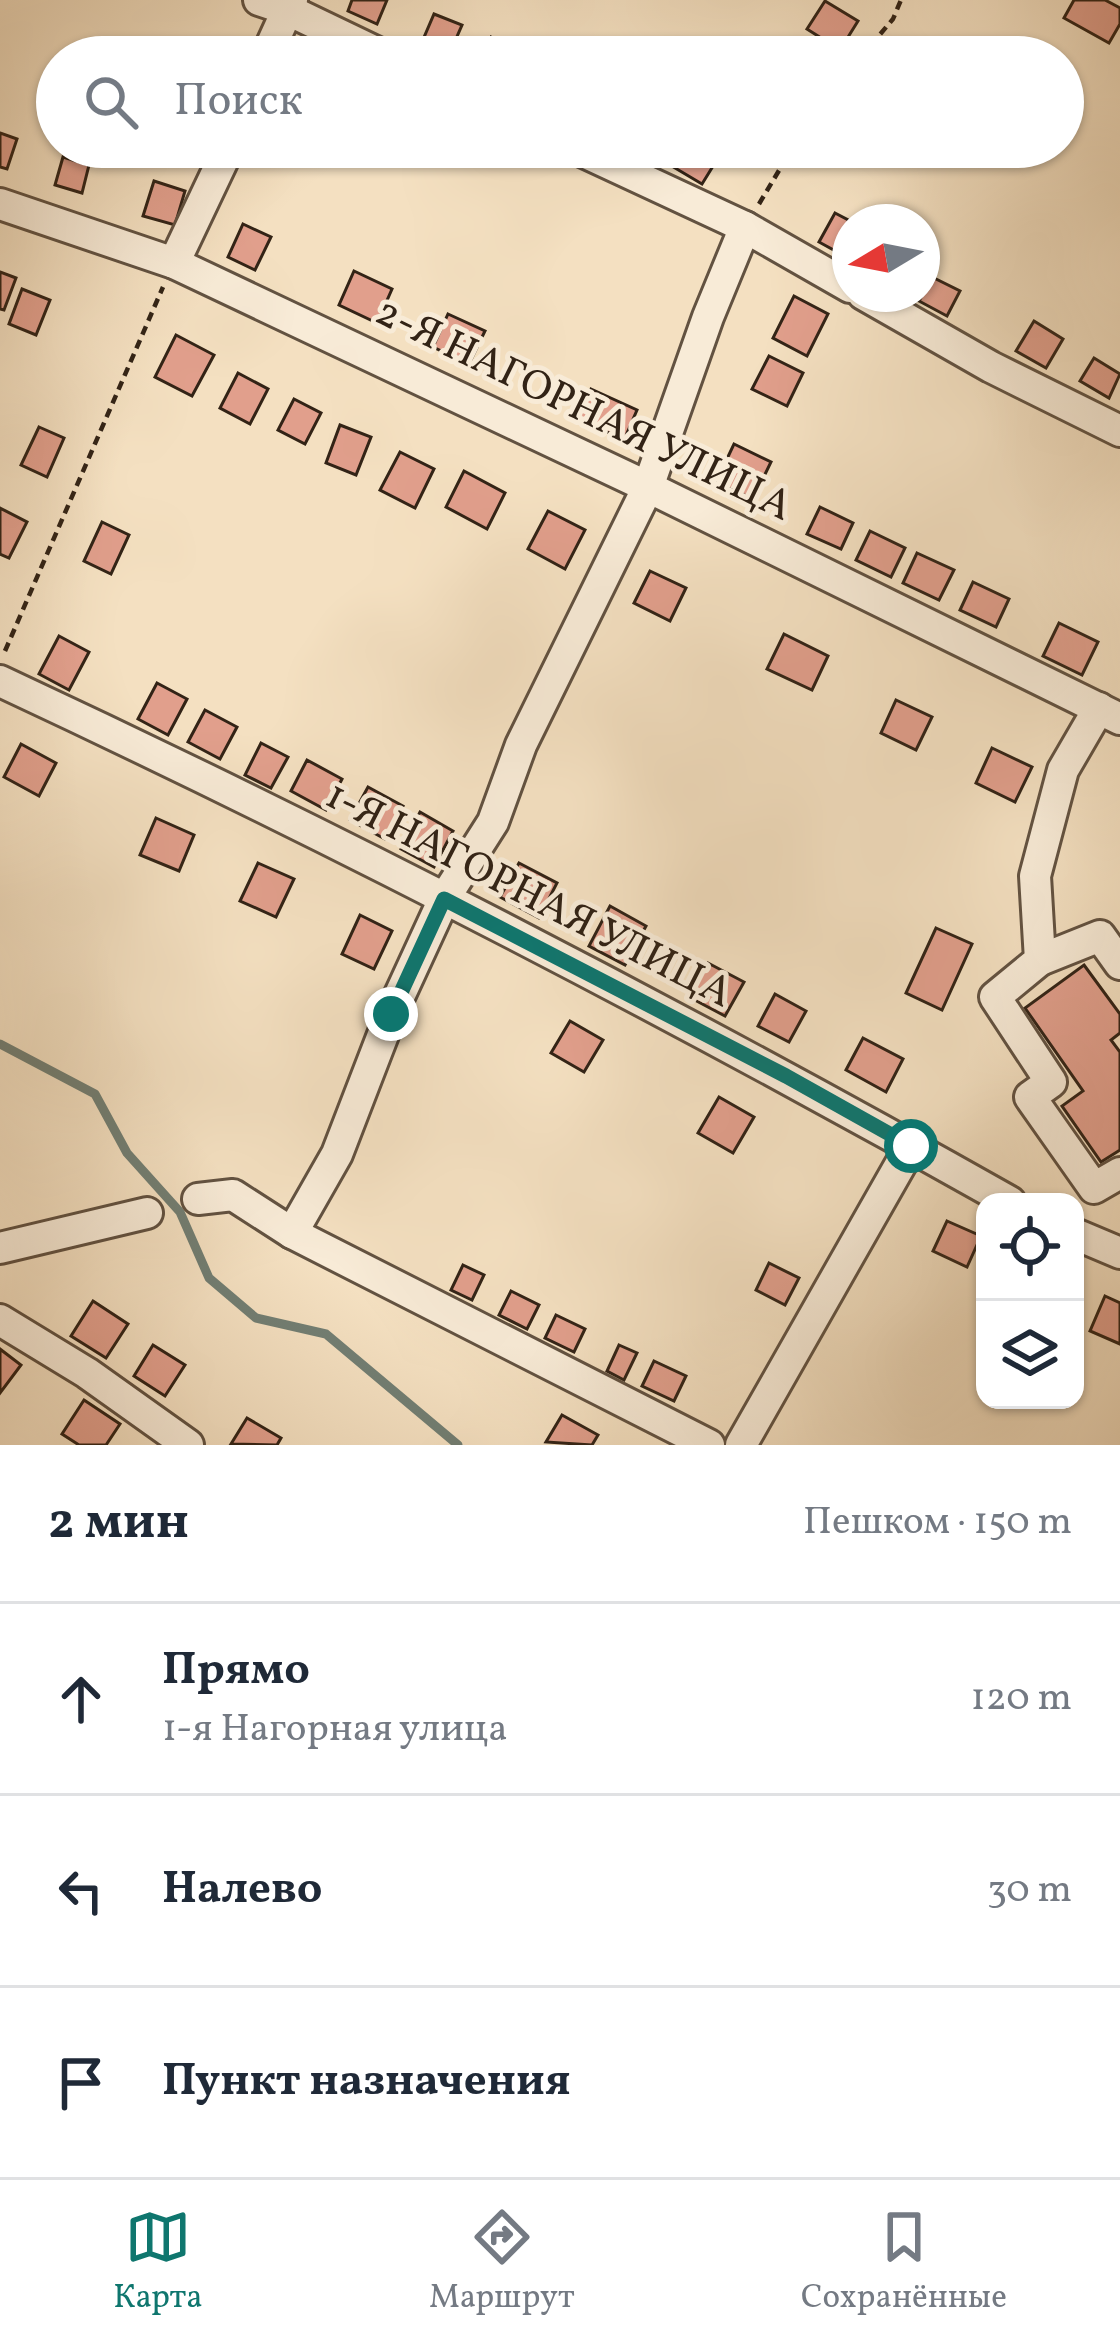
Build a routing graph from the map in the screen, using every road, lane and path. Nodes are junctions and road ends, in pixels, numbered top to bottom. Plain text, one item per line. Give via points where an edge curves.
1 (901, 0) edge
2 (279, 3) edge
3 (271, 36) edge
4 (344, 36) edge
5 (879, 36) edge
6 (219, 168) edge
7 (618, 168) edge
8 (780, 168) edge
9 (0, 203) edge
10 (745, 227) junction
11 (174, 263) junction
12 (832, 277) edge
13 (895, 312) edge
14 (1120, 431) edge
15 (648, 487) junction
16 (0, 662) edge
17 (0, 681) edge
18 (1109, 714) edge
19 (444, 899) junction
20 (1040, 960) junction
21 (1120, 964) edge
22 (911, 1146) junction
23 (1120, 1173) edge
24 (994, 1193) edge
25 (198, 1199) dead end
26 (147, 1213) dead end
27 (292, 1233) junction
28 (1084, 1238) edge
29 (0, 1248) edge
30 (1120, 1253) edge
31 (0, 1320) edge
32 (188, 1445) edge
33 (709, 1445) edge
34 (741, 1445) edge

1 - 5 path
2 - 3 street
2 - 4 street
6 - 11 street
7 - 10 street
8 - 10 path
9 - 11 street, 2-Я НАГОРНАЯ УЛИЦА
10 - 12 street
10 - 15 street
11 - 15 street, 2-Я НАГОРНАЯ УЛИЦА
11 - 16 path
13 - 14 street
15 - 18 street, 2-Я НАГОРНАЯ УЛИЦА
15 - 19 street via 520,745 493,822
17 - 19 street, 1-Я НАГОРНАЯ УЛИЦА
18 - 20 street via 1063,770 1035,876
19 - 22 street, 1-Я НАГОРНАЯ УЛИЦА
19 - 27 street via 337,1154
20 - 21 street via 1100,936
20 - 23 street via 995,998 1051,1082 1030,1097 1094,1188
22 - 24 street, 1-Я НАГОРНАЯ УЛИЦА
22 - 34 street
25 - 27 street via 233,1195
26 - 29 street
27 - 33 street
28 - 30 street
31 - 32 street

